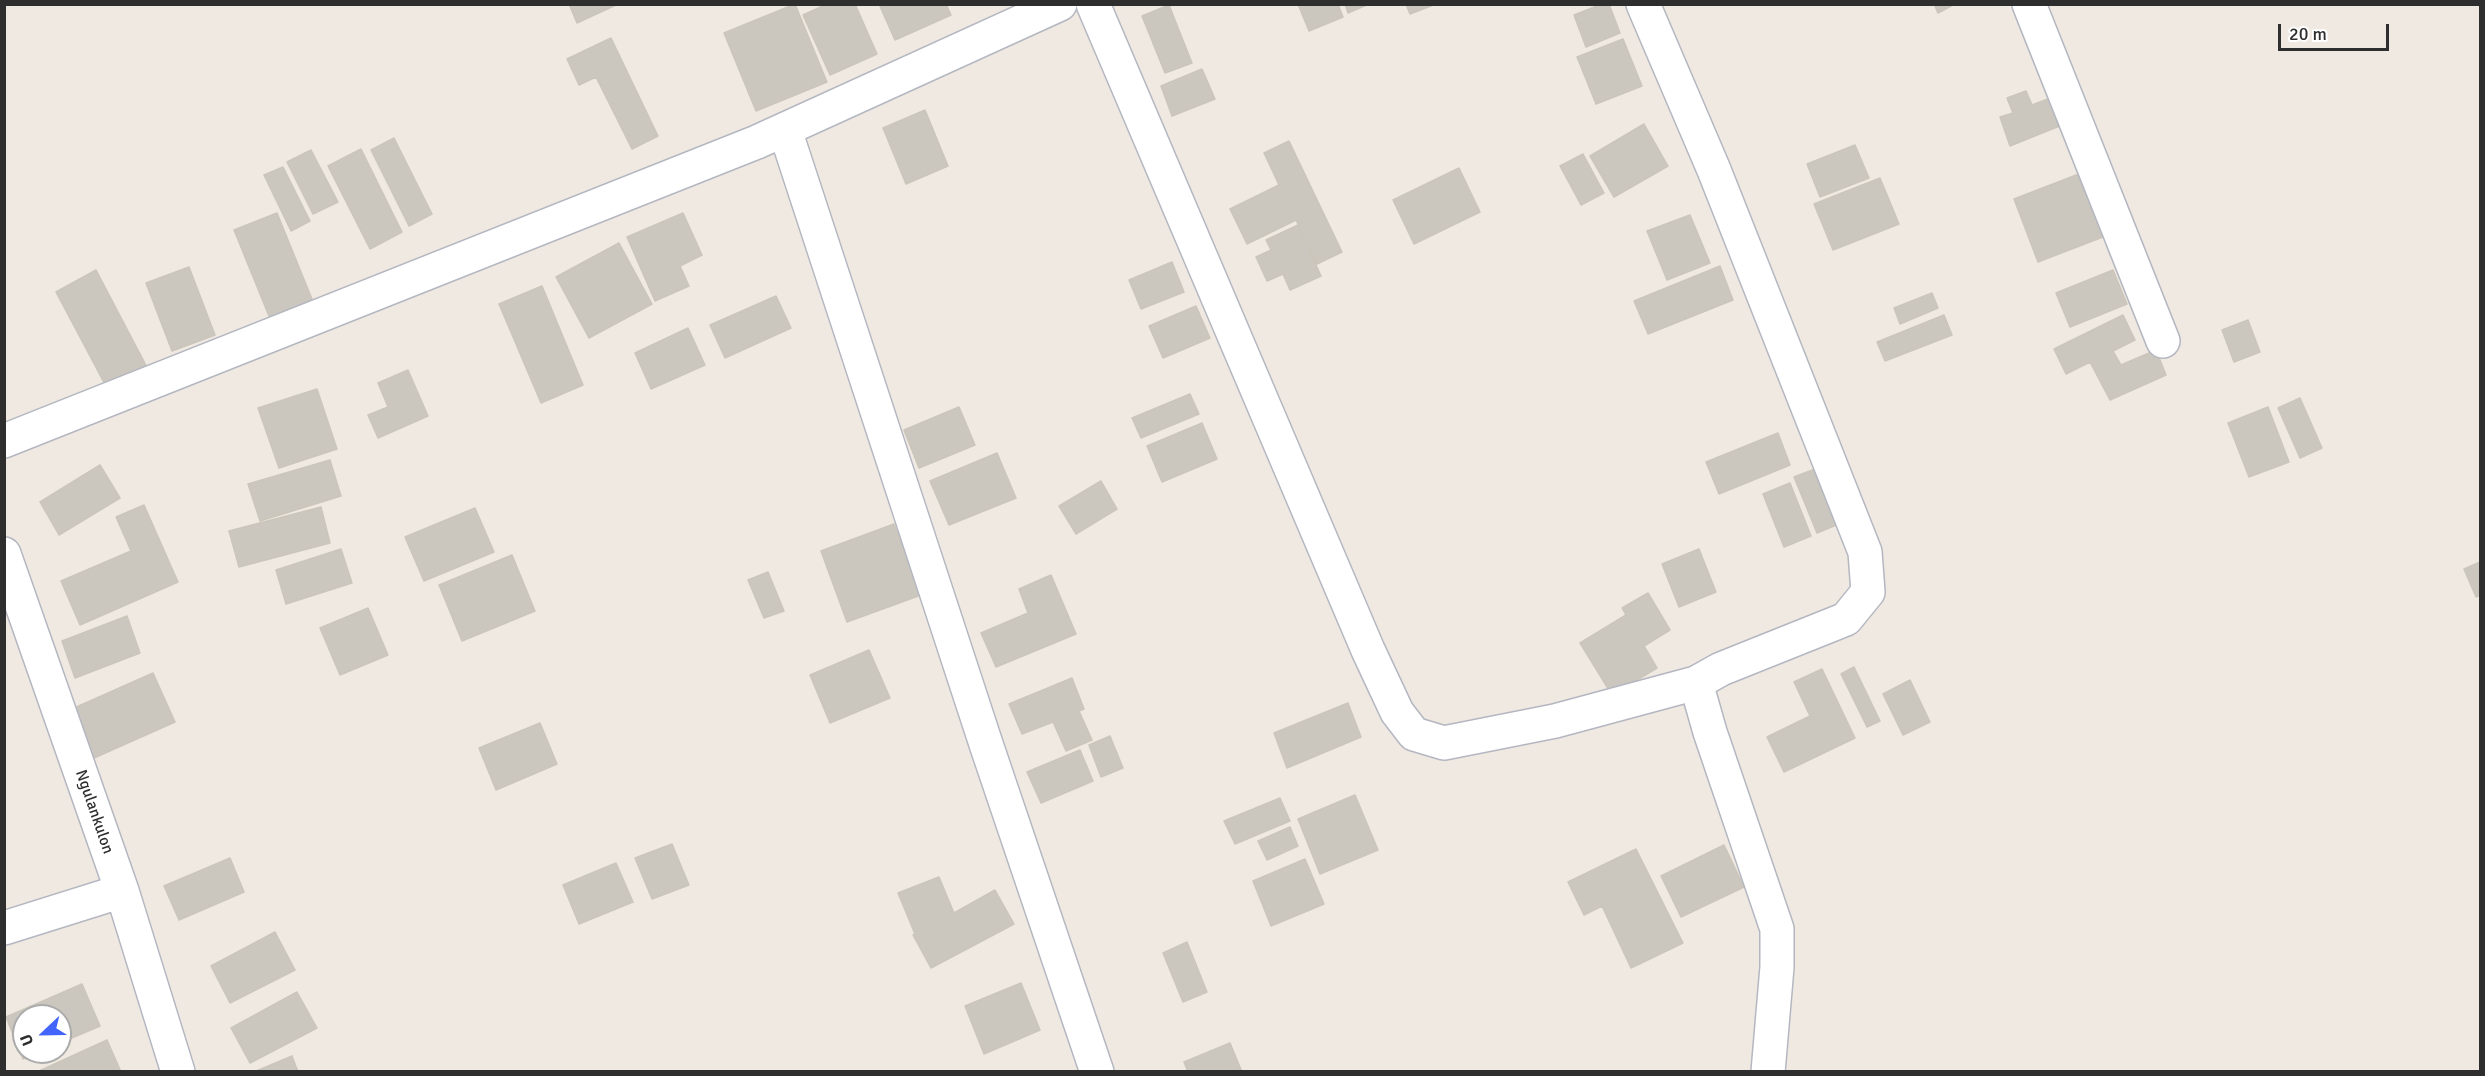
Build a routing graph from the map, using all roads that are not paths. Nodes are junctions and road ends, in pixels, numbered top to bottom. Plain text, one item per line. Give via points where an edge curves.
1 (1060, 4) edge
2 (1093, 4) edge
3 (1643, 4) edge
4 (2029, 4) edge
5 (784, 130) junction
6 (2163, 341) dead end
7 (4, 441) edge
8 (4, 554) edge
9 (1696, 683) junction
10 (122, 891) junction
11 (4, 928) edge
12 (178, 1071) edge
13 (1097, 1071) edge
14 (1768, 1071) edge

1 - 5 street
2 - 9 street via 1368,650 1397,712 1414,734 1444,743 1555,721
3 - 9 street via 1714,170 1865,552 1868,592 1846,619 1721,669
4 - 6 street
5 - 7 street
5 - 13 street
8 - 10 street, Ngulankulon
9 - 14 street via 1777,929
10 - 11 street
10 - 12 street, Ngulankulon

